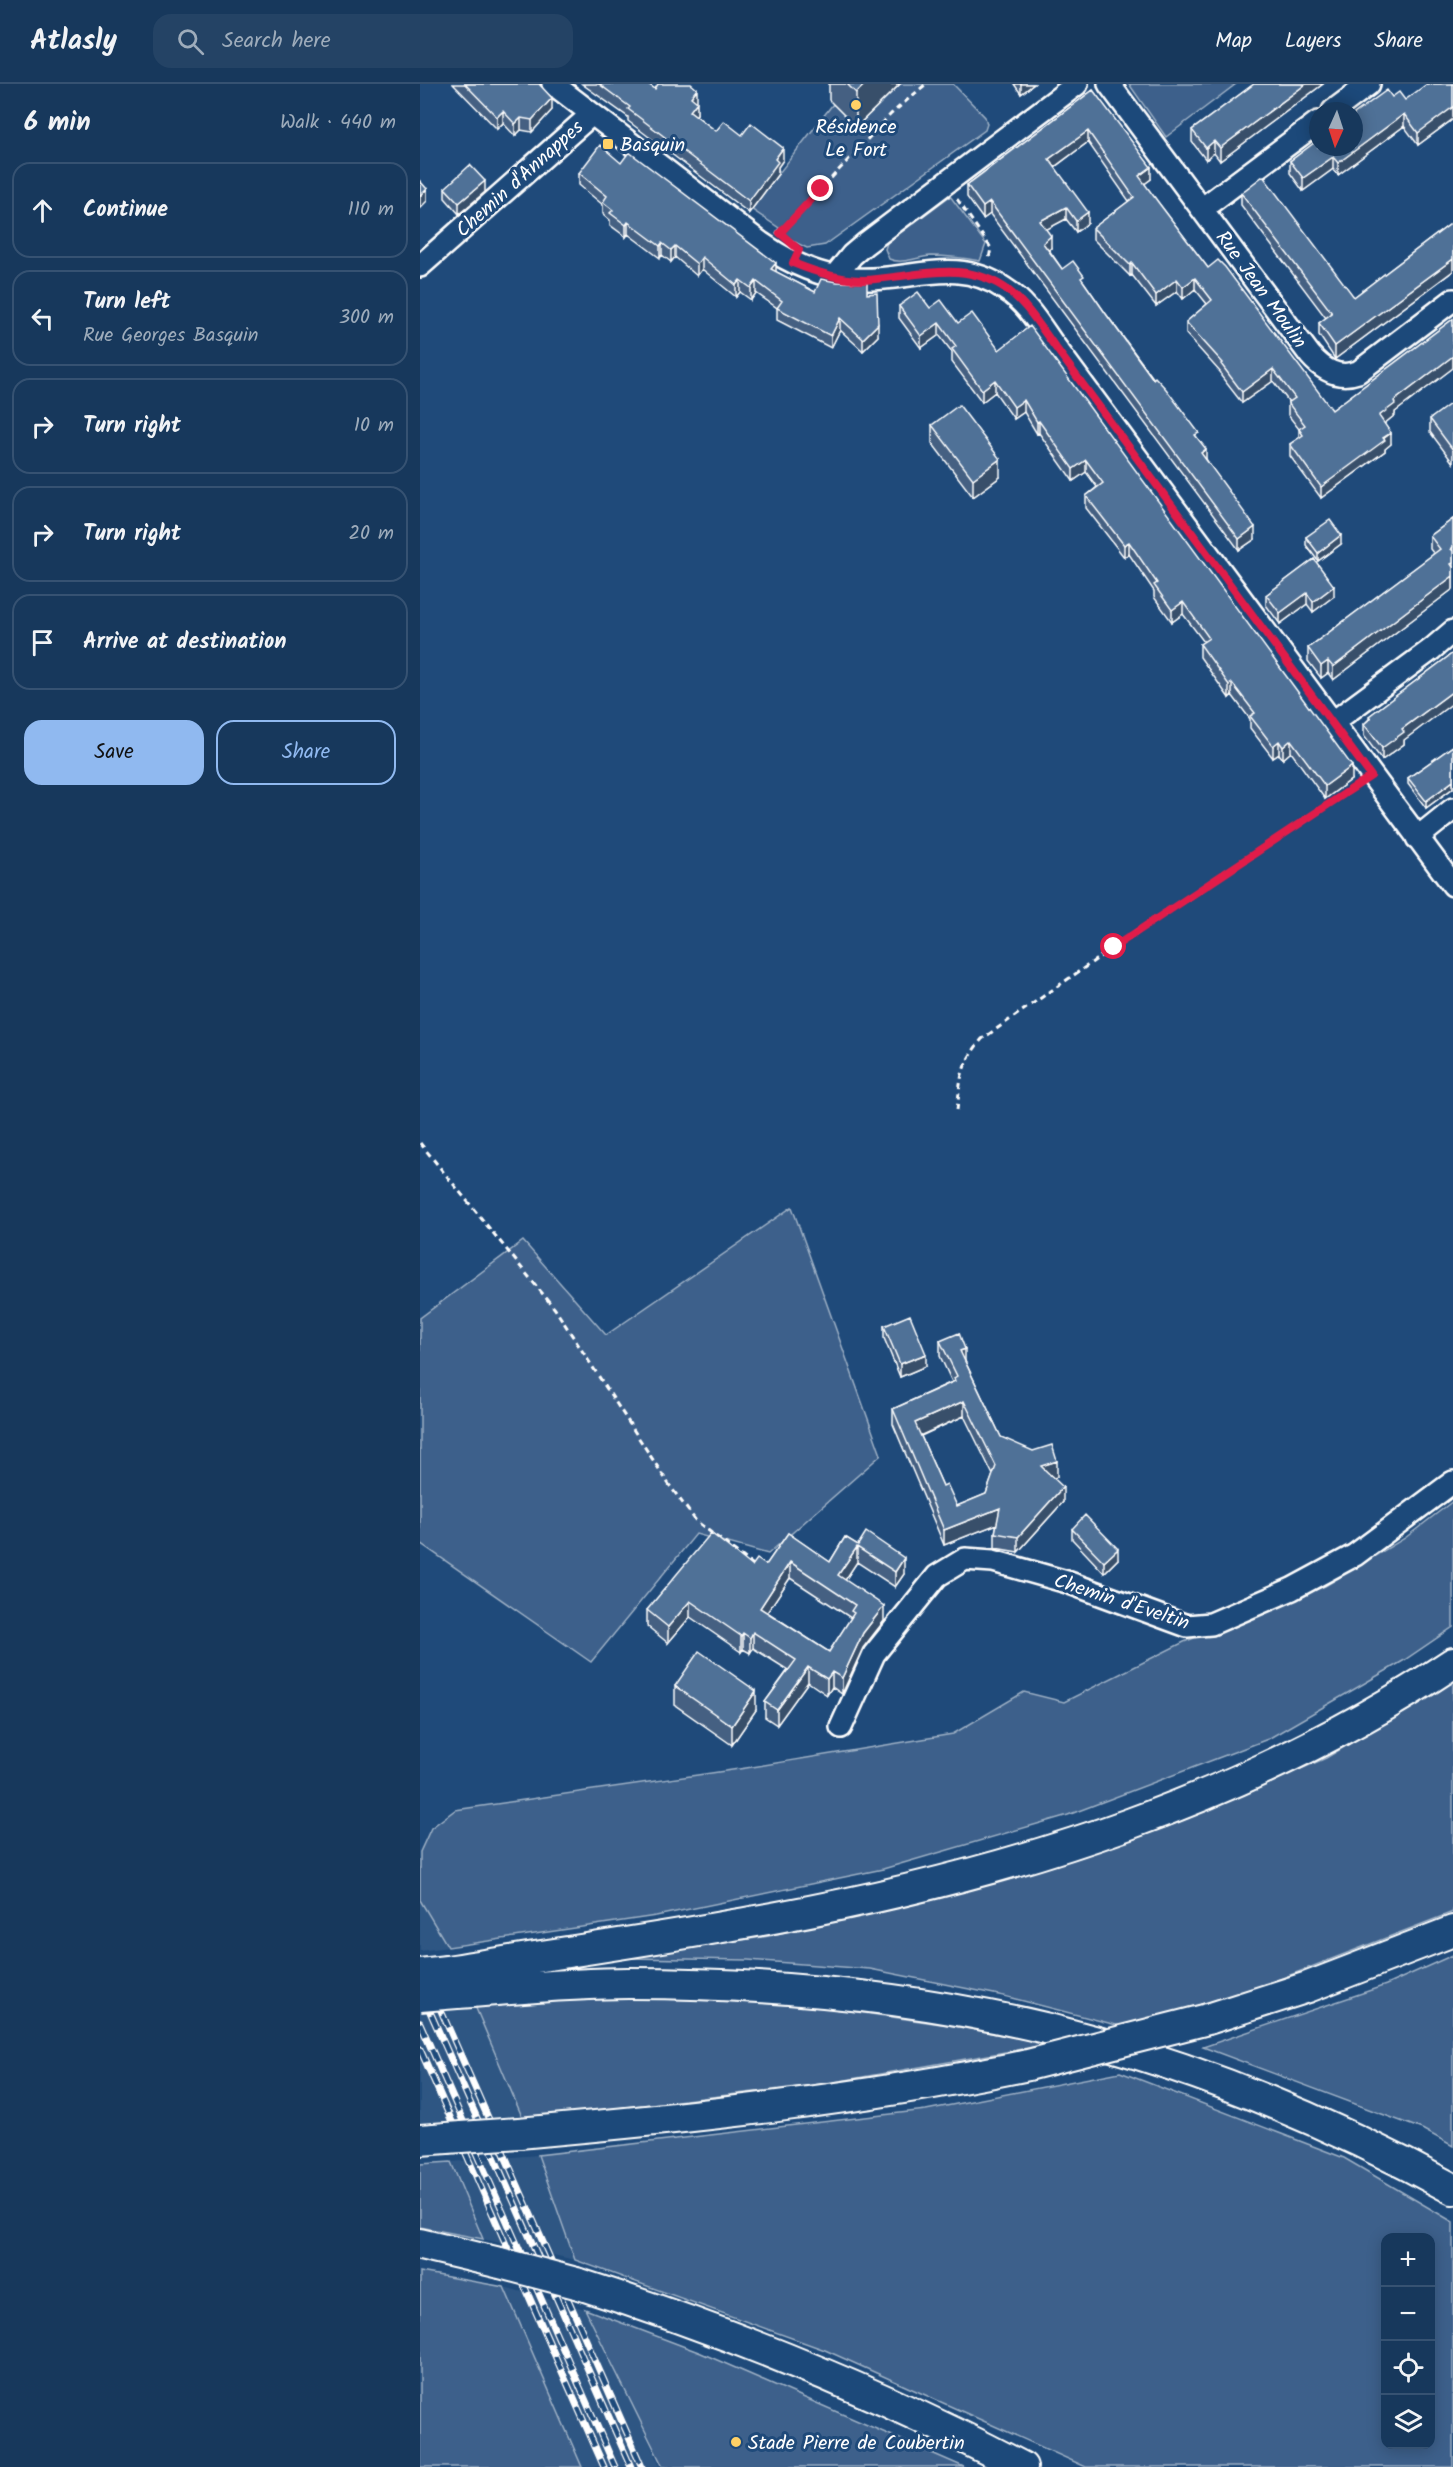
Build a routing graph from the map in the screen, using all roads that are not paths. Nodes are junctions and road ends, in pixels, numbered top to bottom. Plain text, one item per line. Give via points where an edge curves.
1 (553, 84) edge
2 (1077, 84) edge
3 (1110, 84) edge
4 (1369, 84) edge
5 (1345, 102) edge
6 (592, 114) junction
7 (1309, 129) edge
8 (1203, 208) junction
9 (420, 266) edge
10 (834, 277) junction
11 (1453, 300) edge
12 (1453, 631) edge
13 (1332, 723) junction
14 (1453, 809) edge
15 (1417, 838) junction
16 (1453, 885) edge
17 (1453, 1482) edge
18 (1453, 1663) edge
19 (841, 1727) dead end
20 (1453, 1931) edge
21 (441, 1979) edge
22 (420, 1996) edge
23 (434, 2139) edge
24 (1453, 2189) edge
25 (420, 2244) edge
26 (1022, 2467) edge

1 - 6 street
2 - 10 street via 852,255
3 - 8 street, Rue Jean Moulin
4 - 5 street
6 - 9 street, Chemin d'Annappes
6 - 10 street via 761,243 793,263
7 - 8 street
8 - 11 street, Rue Jean Moulin via 1310,355 1334,374 1358,372
10 - 13 street via 864,280 948,271 985,277 1015,296
12 - 13 street
13 - 15 street
14 - 15 street
15 - 16 street
17 - 19 street, Chemin d'Eveltin via 1355,1555 1292,1589 1211,1624 1187,1626 1067,1582 993,1561 965,1558 937,1576 874,1654
18 - 21 highway via 1364,1718 1260,1772 1156,1815 1012,1862 781,1917
20 - 23 highway, bridge via 1318,1983 1208,2019 1028,2065 820,2101
21 - 22 highway, bridge
21 - 24 highway via 672,1984 828,1993 959,2010 1049,2029 1193,2073 1309,2117
25 - 26 highway, bridge via 576,2283 694,2322 913,2412

